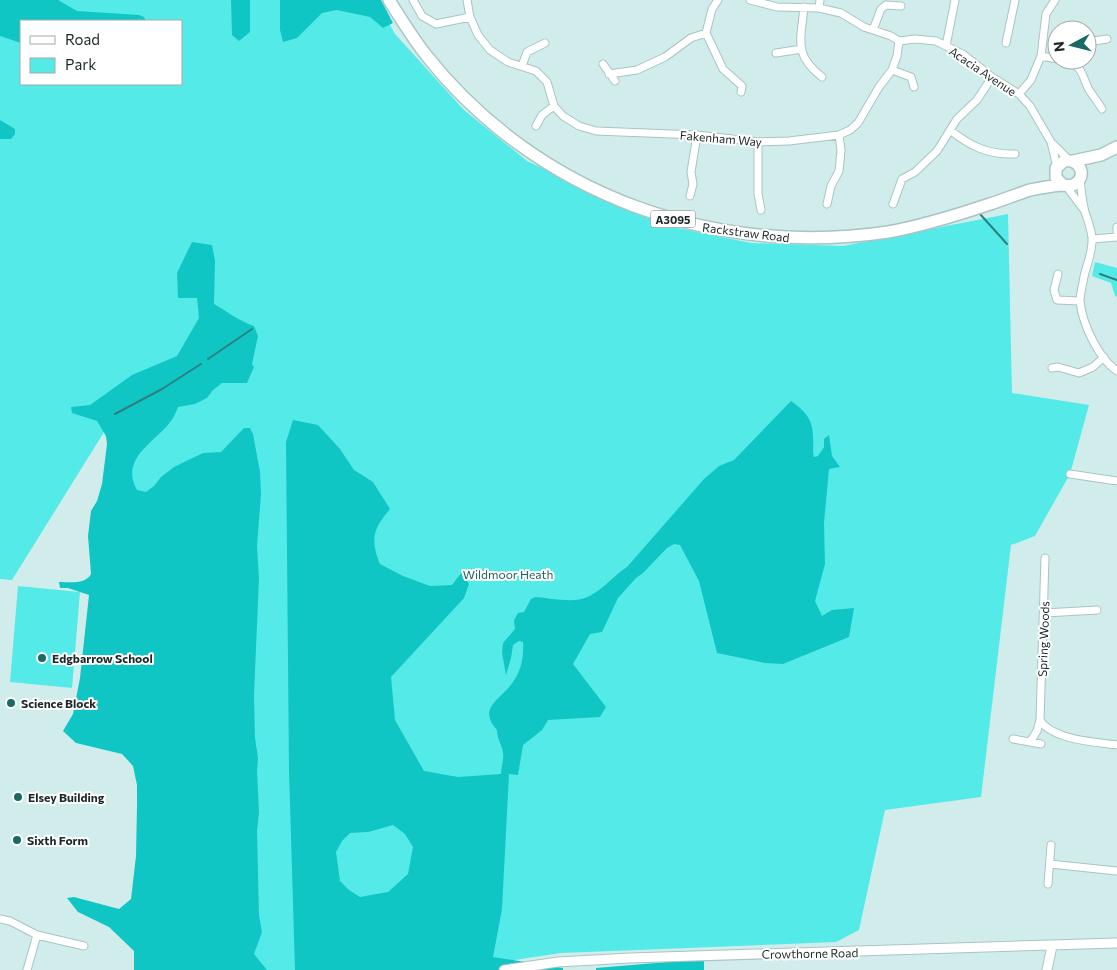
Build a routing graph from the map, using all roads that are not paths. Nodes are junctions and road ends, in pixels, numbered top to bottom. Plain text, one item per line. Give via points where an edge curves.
1 (389, 0) edge
2 (413, 0) edge
3 (467, 0) edge
4 (718, 0) edge
5 (750, 0) edge
6 (820, 0) edge
7 (955, 0) edge
8 (1015, 0) edge
9 (1055, 0) edge
10 (901, 6) dead end
11 (804, 8) junction
12 (819, 8) junction
13 (470, 17) junction
14 (873, 30) junction
15 (706, 33) junction
16 (1107, 39) dead end
17 (898, 41) junction
18 (545, 42) dead end
19 (1097, 42) edge
20 (1006, 43) dead end
21 (946, 46) junction
22 (802, 49) junction
23 (776, 53) dead end
24 (1041, 56) junction
25 (1047, 57) edge
26 (602, 64) dead end
27 (522, 66) junction
28 (892, 70) junction
29 (1081, 70) edge
30 (609, 74) junction
31 (822, 77) dead end
32 (992, 77) junction
33 (615, 81) dead end
34 (914, 87) dead end
35 (740, 92) dead end
36 (1019, 94) junction
37 (554, 106) junction
38 (1102, 109) dead end
39 (536, 126) dead end
40 (950, 130) junction
41 (697, 135) junction
42 (839, 135) junction
43 (758, 142) junction
44 (1051, 142) junction
45 (1117, 147) edge
46 (1014, 154) dead end
47 (1101, 154) junction
48 (1071, 160) junction
49 (1056, 168) junction
50 (1081, 176) junction
51 (1064, 185) junction
52 (1031, 190) junction
53 (690, 196) dead end
54 (827, 204) dead end
55 (893, 204) dead end
56 (761, 210) dead end
57 (1086, 212) junction
58 (1117, 237) edge
59 (1092, 238) junction
60 (1058, 274) dead end
61 (1080, 301) junction
62 (1104, 357) junction
63 (1052, 368) dead end
64 (1117, 370) edge
65 (1070, 474) dead end
66 (1117, 481) edge
67 (1045, 558) dead end
68 (1097, 610) dead end
69 (1044, 613) junction
70 (1040, 720) junction
71 (1047, 729) junction
72 (1037, 731) junction
73 (1013, 739) dead end
74 (1030, 742) junction
75 (1041, 744) dead end
76 (1117, 745) edge
77 (1051, 846) dead end
78 (1050, 864) junction
79 (1117, 871) edge
80 (1048, 884) dead end
81 (0, 919) edge
82 (37, 935) junction
83 (1117, 943) edge
84 (84, 946) dead end
85 (1052, 946) junction
86 (27, 970) edge
87 (504, 970) edge
88 (1047, 970) edge

1 - 52 main road, Rackstraw Road / A3095 via 418,45 439,70 498,127 578,180 620,201 668,218 716,230 761,236 847,236 922,225
2 - 13 street via 422,16 436,24
3 - 13 street
4 - 15 street via 712,9
5 - 11 street, Acacia Avenue via 777,7
6 - 12 street
7 - 21 street
8 - 20 street
9 - 24 street via 1046,14
10 - 14 street via 886,5
11 - 12 street, Acacia Avenue
11 - 22 street
12 - 14 street, Acacia Avenue via 841,13
13 - 27 street via 490,50 508,62
14 - 17 street, Acacia Avenue
15 - 30 street via 691,38 665,57 637,70
15 - 35 street via 723,69 742,86
16 - 19 street
17 - 21 street, Acacia Avenue via 924,40
17 - 28 street, Fakenham Way
18 - 27 street via 527,52
21 - 32 street, Acacia Avenue via 964,55
22 - 23 street
22 - 31 street via 810,67
24 - 25 street
24 - 36 street via 1031,80
26 - 30 street
27 - 37 street via 536,71 547,82
28 - 34 street via 911,77
28 - 42 street, Fakenham Way via 858,123
29 - 38 street via 1088,88
30 - 33 street
32 - 36 street, Acacia Avenue
32 - 40 street via 977,100 956,119
36 - 44 street, Acacia Avenue
37 - 39 street via 542,115
37 - 41 street, Fakenham Way via 579,126 596,131
40 - 46 street via 976,148
40 - 55 street via 937,151 915,172 902,179
41 - 43 street, Fakenham Way
41 - 53 street
42 - 43 street, Fakenham Way
42 - 54 street via 839,171
43 - 56 street
44 - 48 street, Acacia Avenue
44 - 49 street, Acacia Avenue
45 - 47 main road
47 - 48 main road
47 - 50 main road
48 - 49 main road
48 - 50 main road via 1080,168
49 - 51 main road via 1057,180
49 - 52 main road, Rackstraw Road / A3095
50 - 51 main road via 1074,185
50 - 57 street
51 - 52 main road, Rackstraw Road / A3095
51 - 57 street
57 - 59 street
58 - 59 street
59 - 61 street
60 - 61 street via 1054,290 1057,300
61 - 62 street via 1085,324
62 - 63 street via 1079,373
62 - 64 street
65 - 66 street
67 - 69 street, Spring Woods
68 - 69 street
69 - 70 street, Spring Woods
70 - 71 street
70 - 72 street, Spring Woods
71 - 72 street
71 - 76 street via 1061,735
72 - 74 street, Spring Woods
73 - 74 street
74 - 75 street
77 - 78 street
78 - 79 street
78 - 80 street
81 - 82 street
82 - 84 street
82 - 86 street
83 - 85 street, Crowthorne Road
85 - 87 street, Crowthorne Road via 648,957 575,961
85 - 88 street

